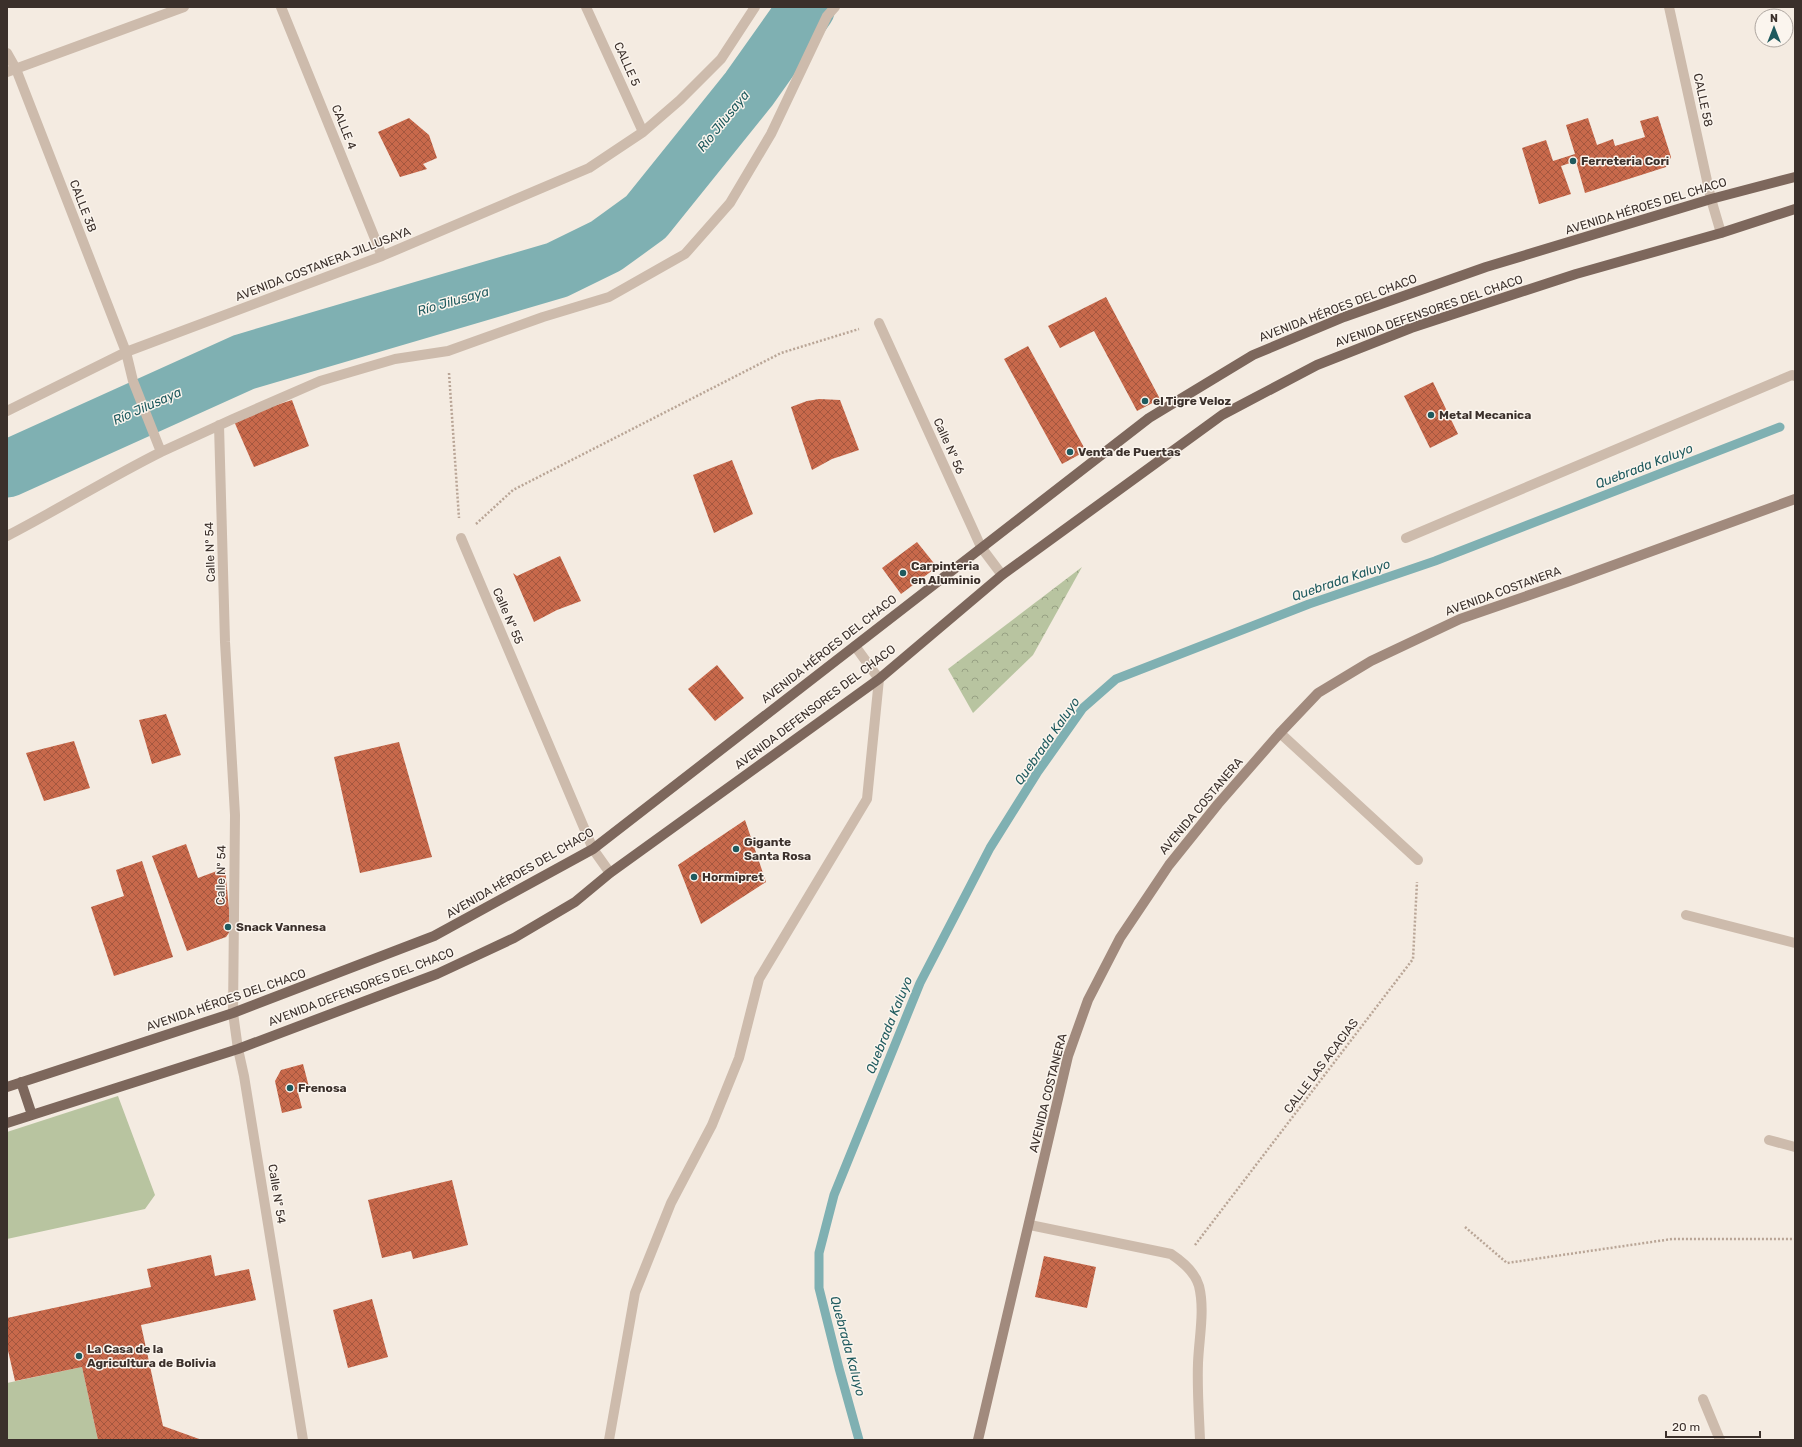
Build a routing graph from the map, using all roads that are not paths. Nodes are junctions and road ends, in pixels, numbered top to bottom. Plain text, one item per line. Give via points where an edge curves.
1 (184, 7) edge
2 (281, 7) edge
3 (586, 7) edge
4 (755, 7) edge
5 (835, 7) edge
6 (1669, 7) edge
7 (7, 53) edge
8 (12, 71) edge
9 (643, 132) junction
10 (1795, 177) edge
11 (1711, 199) junction
12 (1795, 209) edge
13 (1721, 233) junction
14 (382, 256) junction
15 (879, 323) road end
16 (126, 352) junction
17 (1795, 376) edge
18 (7, 411) edge
19 (219, 425) junction
20 (161, 452) junction
21 (1795, 499) edge
22 (7, 536) edge
23 (461, 538) road end
24 (1406, 538) dead end
25 (981, 547) junction
26 (1002, 575) junction
27 (855, 646) junction
28 (879, 679) junction
29 (1280, 733) junction
30 (593, 849) junction
31 (1418, 860) road end
32 (610, 873) junction
33 (1686, 915) dead end
34 (1795, 943) edge
35 (233, 1013) junction
36 (238, 1049) junction
37 (21, 1082) junction
38 (7, 1087) edge
39 (32, 1115) junction
40 (7, 1123) edge
41 (1769, 1140) dead end
42 (1795, 1147) edge
43 (1030, 1225) junction
44 (1703, 1399) dead end
45 (303, 1440) edge
46 (609, 1440) edge
47 (978, 1440) edge
48 (1200, 1440) edge
49 (1720, 1440) edge

1 - 8 street
2 - 14 street, CALLE 4
3 - 9 street, CALLE 5
4 - 9 street, AVENIDA COSTANERA JILLUSAYA via 721,59
5 - 19 street via 827,16 771,134 730,203 686,254 609,297 543,317 448,351 396,359 320,381
6 - 11 street, CALLE 58
7 - 8 street, CALLE 3B
8 - 16 street, CALLE 3B
9 - 14 street, AVENIDA COSTANERA JILLUSAYA via 589,168
10 - 11 main road, AVENIDA HÉROES DEL CHACO
11 - 13 street, CALLE 58
11 - 25 main road, AVENIDA HÉROES DEL CHACO via 1486,267 1344,317 1253,355 1149,418
12 - 13 main road, AVENIDA DEFENSORES DEL CHACO
13 - 26 main road, AVENIDA DEFENSORES DEL CHACO via 1576,274 1411,328 1317,365 1222,415
14 - 16 street, AVENIDA COSTANERA JILLUSAYA
15 - 25 street, Calle Nº 56
16 - 18 street, AVENIDA COSTANERA JILLUSAYA
16 - 20 street, CALLE 3B via 133,381
17 - 24 street via 1792,375
19 - 20 street
19 - 35 street, Calle Nº 54 via 225,642 235,815
20 - 22 street
21 - 29 main road, AVENIDA COSTANERA via 1460,619 1371,661 1318,693
23 - 30 street, Calle Nº 55
25 - 26 street, Calle Nº 56
25 - 27 main road, AVENIDA HÉROES DEL CHACO
26 - 28 main road, AVENIDA DEFENSORES DEL CHACO
27 - 28 street
27 - 30 main road, AVENIDA HÉROES DEL CHACO
28 - 32 main road, AVENIDA DEFENSORES DEL CHACO
28 - 46 street via 867,799 760,979 739,1058 712,1125 671,1203 635,1294
29 - 31 street
29 - 43 main road, AVENIDA COSTANERA via 1169,865 1120,938 1092,993 1068,1056
30 - 32 street, Calle Nº 55
30 - 35 main road, AVENIDA HÉROES DEL CHACO via 434,936
32 - 36 main road, AVENIDA DEFENSORES DEL CHACO via 575,902 514,938 437,974
33 - 34 street
35 - 36 street, Calle Nº 54
35 - 37 main road, AVENIDA HÉROES DEL CHACO
36 - 39 main road, AVENIDA DEFENSORES DEL CHACO
36 - 45 street, Calle Nº 54 via 246,1084
37 - 38 main road, AVENIDA HÉROES DEL CHACO
37 - 39 main road
39 - 40 main road, AVENIDA DEFENSORES DEL CHACO
41 - 42 street
43 - 47 main road, AVENIDA COSTANERA
43 - 48 street via 1171,1254 1183,1262 1192,1273 1201,1298 1198,1363
44 - 49 street

